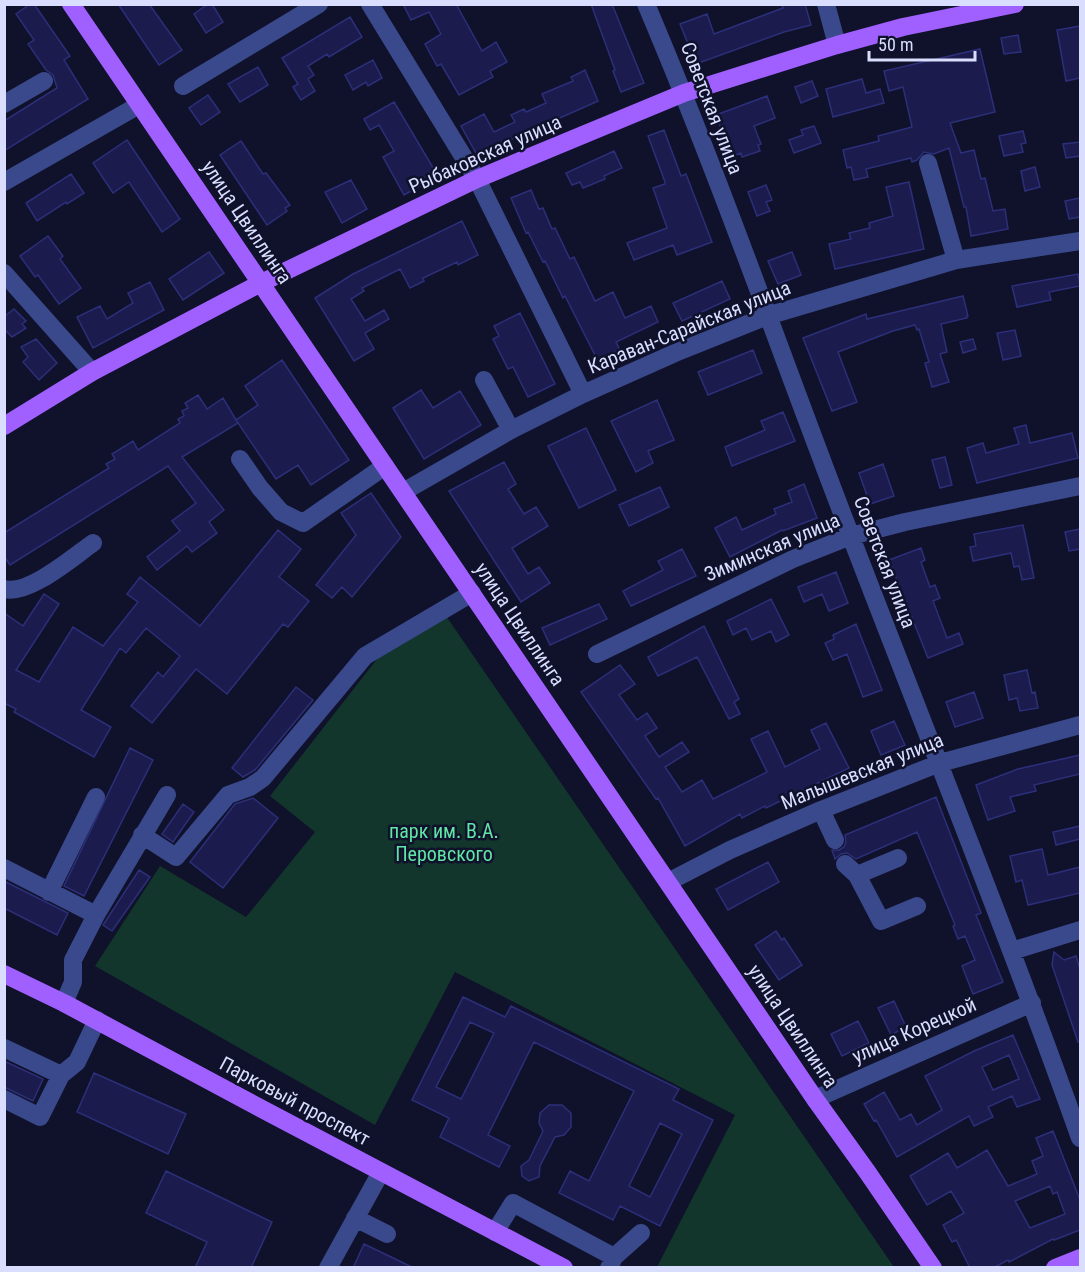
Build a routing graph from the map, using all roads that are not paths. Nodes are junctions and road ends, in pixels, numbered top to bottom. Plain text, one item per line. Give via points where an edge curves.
1 (71, 4) edge
2 (319, 4) edge
3 (370, 4) edge
4 (646, 4) edge
5 (826, 4) edge
6 (1016, 4) edge
7 (962, 9) edge
8 (837, 45) junction
9 (44, 81) dead end
10 (183, 86) dead end
11 (684, 93) junction
12 (4, 104) edge
13 (140, 105) junction
14 (928, 163) dead end
15 (6, 178) edge
16 (477, 179) junction
17 (1080, 241) edge
18 (956, 261) junction
19 (4, 273) edge
20 (261, 283) junction
21 (767, 316) junction
22 (92, 372) junction
23 (484, 380) dead end
24 (583, 394) junction
25 (4, 426) edge
26 (511, 430) junction
27 (240, 459) dead end
28 (385, 466) junction
29 (1080, 486) edge
30 (403, 492) junction
31 (850, 536) junction
32 (93, 543) dead end
33 (4, 589) edge
34 (472, 593) junction
35 (597, 654) dead end
36 (1080, 726) edge
37 (940, 763) junction
38 (167, 795) dead end
39 (96, 797) dead end
40 (820, 810) junction
41 (142, 835) junction
42 (835, 840) dead end
43 (898, 858) dead end
44 (4, 868) edge
45 (668, 882) junction
46 (49, 892) junction
47 (917, 906) dead end
48 (96, 915) junction
49 (1080, 930) edge
50 (1012, 951) junction
51 (4, 974) edge
52 (64, 1003) junction
53 (1032, 1003) junction
54 (97, 1020) junction
55 (4, 1048) edge
56 (62, 1075) junction
57 (4, 1099) edge
58 (815, 1099) junction
59 (1080, 1138) edge
60 (381, 1172) junction
61 (355, 1218) junction
62 (495, 1232) junction
63 (641, 1233) dead end
64 (387, 1234) dead end
65 (1080, 1258) edge
66 (612, 1262) edge
67 (328, 1268) edge
68 (564, 1268) edge
69 (933, 1268) edge
70 (1055, 1268) edge

1 - 13 main road, улица Цвиллинга
2 - 10 street
3 - 16 street
4 - 11 street, Советская улица
5 - 8 street
6 - 7 main road, Рыбаковская улица
7 - 8 main road, Рыбаковская улица
8 - 11 main road, Рыбаковская улица
9 - 12 street
11 - 16 main road, Рыбаковская улица
11 - 21 street, Советская улица
13 - 15 street
13 - 20 main road, улица Цвиллинга
14 - 18 street
16 - 20 main road, Рыбаковская улица
16 - 24 street
17 - 18 street, Караван-Сарайская улица
18 - 21 street, Караван-Сарайская улица
19 - 22 street
20 - 22 main road, Рыбаковская улица
20 - 28 main road, улица Цвиллинга
21 - 24 street, Караван-Сарайская улица
21 - 31 street, Советская улица
22 - 25 main road, Рыбаковская улица
23 - 26 street
24 - 26 street, Караван-Сарайская улица
26 - 30 street, Караван-Сарайская улица
27 - 28 street via 281,512 303,523
28 - 30 main road, улица Цвиллинга
29 - 31 street, Зиминская улица
30 - 34 main road, улица Цвиллинга
31 - 35 street, Зиминская улица via 733,586
31 - 37 street, Советская улица
32 - 33 street via 32,585
34 - 41 street via 365,656 263,778 228,795 176,857
34 - 45 main road, улица Цвиллинга
36 - 37 street, Малышевская улица
37 - 40 street, Малышевская улица
37 - 50 street, Советская улица
38 - 41 street
39 - 46 street
40 - 42 street
40 - 45 street, Малышевская улица
41 - 48 street
43 - 47 street via 851,869 881,921
44 - 46 street
45 - 58 main road, улица Цвиллинга
46 - 48 street
48 - 52 street via 73,960 73,982
49 - 50 street
50 - 53 street, Советская улица
51 - 52 main road, Парковый проспект
52 - 54 main road, Парковый проспект
53 - 58 street, улица Корецкой
53 - 59 street, Советская улица
54 - 56 street via 77,1062
54 - 60 main road, Парковый проспект
55 - 56 street
56 - 57 street via 40,1117
58 - 69 main road, улица Цвиллинга
60 - 61 street
60 - 62 main road, Парковый проспект
61 - 64 street
61 - 67 street
62 - 66 street via 513,1203
62 - 68 main road, Парковый проспект
63 - 66 street
65 - 70 main road

